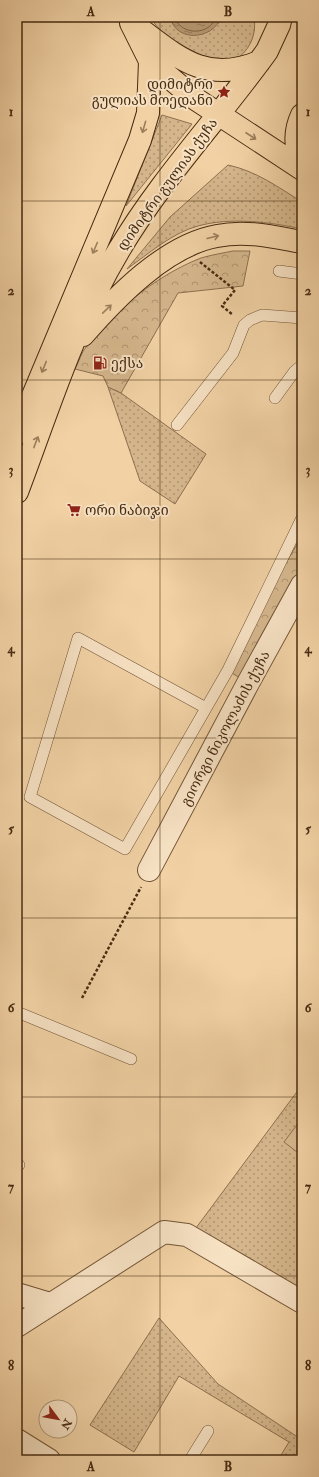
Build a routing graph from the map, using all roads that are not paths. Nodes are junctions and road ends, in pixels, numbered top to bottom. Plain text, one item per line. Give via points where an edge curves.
1 (281, 17) edge
2 (129, 20) edge
3 (150, 61) junction
4 (259, 62) junction
5 (218, 115) junction
6 (302, 115) edge
7 (302, 161) edge
8 (302, 169) edge
9 (302, 242) edge
10 (279, 271) dead end
11 (302, 274) edge
12 (302, 318) edge
13 (71, 348) junction
14 (302, 365) edge
15 (275, 398) dead end
16 (177, 425) dead end
17 (17, 434) edge
18 (17, 492) edge
19 (302, 518) edge
20 (302, 585) edge
21 (206, 708) junction
22 (149, 870) road end
23 (17, 1012) edge
24 (131, 1059) dead end
25 (17, 1294) edge
26 (302, 1302) edge
27 (50, 1304) junction
28 (17, 1326) edge
29 (208, 1431) dead end
30 (17, 1440) edge
31 (48, 1460) edge
32 (190, 1460) edge

1 - 4 highway, დიმიტრი გულიას ქუჩა via 274,38
2 - 3 highway
2 - 4 highway via 180,58 200,67 228,71
3 - 5 highway
3 -> 17 highway, დიმიტრი გულიას ქუჩა via 148,113 140,140
4 - 5 highway, დიმიტრი გულიას ქუჩა
5 -> 8 highway
5 - 13 highway, დიმიტრი გულიას ქუჩა via 139,218 119,249 85,313
6 - 7 highway via 298,124 296,143
13 -> 9 highway via 104,311 142,277 176,252 198,241 242,234
10 - 11 lane
12 - 16 lane via 262,315 244,325 233,353
18 -> 13 highway, დიმიტრი გულიას ქუჩა
14 - 15 lane
19 - 21 lane via 228,670
20 - 22 street, გიორგი ნიკოლაძის ქუჩა
21 - 21 lane via 78,638 30,796 125,849
23 - 24 lane
25 - 27 street
26 - 27 street via 188,1235 164,1232
27 - 28 street
29 - 32 lane
30 - 31 street

